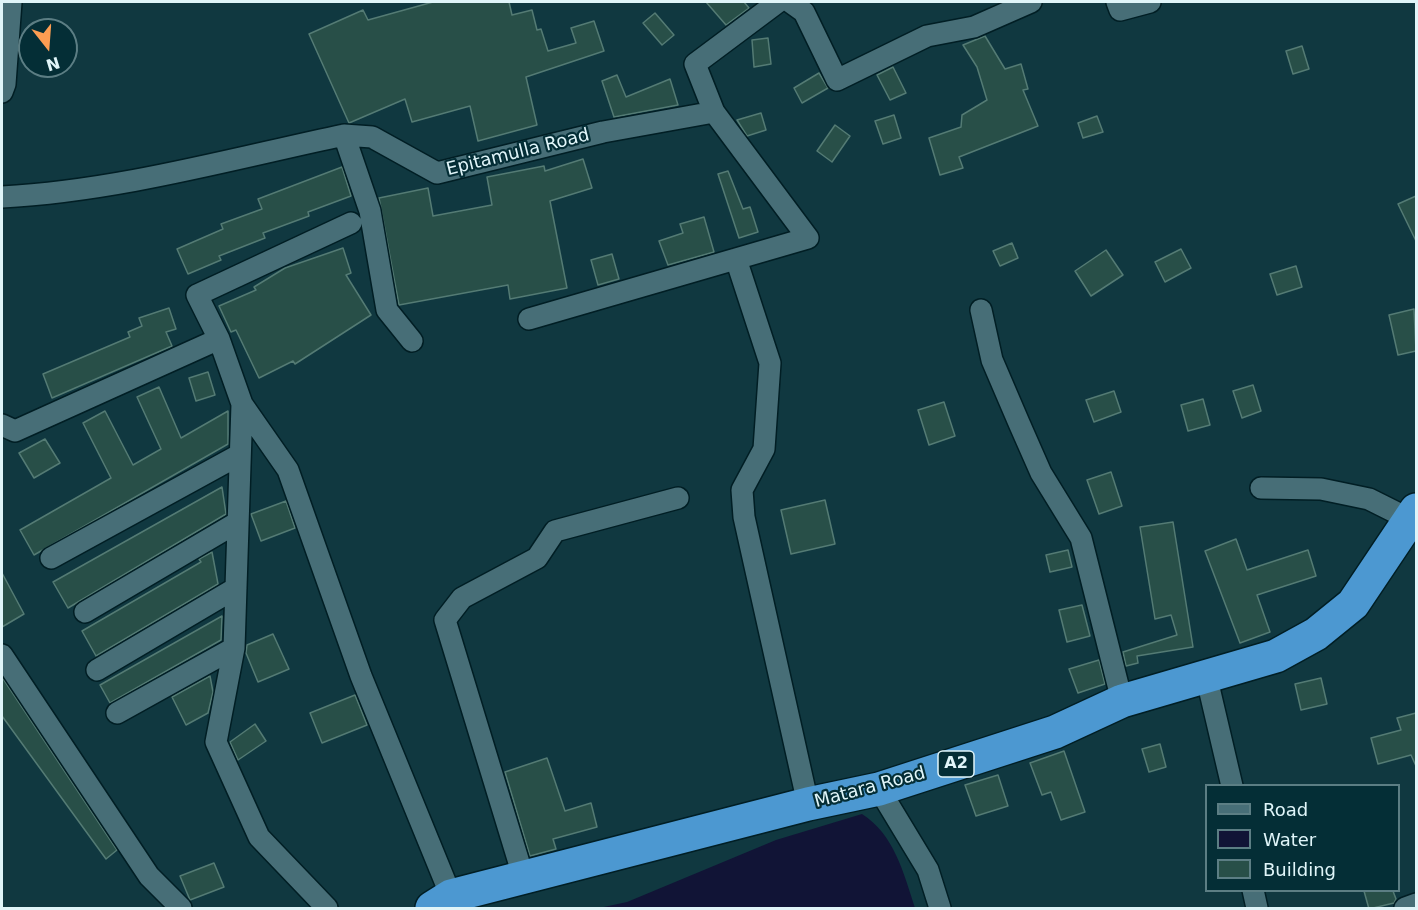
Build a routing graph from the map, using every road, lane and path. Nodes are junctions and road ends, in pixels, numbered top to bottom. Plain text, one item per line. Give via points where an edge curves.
1 (11, 2) edge
2 (778, 2) edge
3 (790, 2) edge
4 (1031, 2) edge
5 (1117, 2) edge
6 (1150, 2) edge
7 (2, 92) edge
8 (714, 112) junction
9 (344, 135) junction
10 (2, 197) edge
11 (351, 223) dead end
12 (736, 259) junction
13 (981, 310) dead end
14 (529, 319) dead end
15 (219, 339) junction
16 (412, 341) dead end
17 (242, 404) junction
18 (2, 425) edge
19 (239, 456) junction
20 (1261, 488) dead end
21 (678, 498) dead end
22 (1413, 515) edge
23 (238, 522) junction
24 (51, 558) dead end
25 (236, 588) junction
26 (85, 612) dead end
27 (234, 648) junction
28 (2, 655) edge
29 (97, 670) dead end
30 (1206, 675) junction
31 (1122, 701) junction
32 (117, 713) dead end
33 (1232, 784) edge
34 (879, 789) junction
35 (808, 804) junction
36 (524, 879) junction
37 (1253, 892) edge
38 (442, 902) edge
39 (1416, 904) edge
40 (181, 909) edge
41 (327, 909) edge
42 (940, 909) edge
43 (1257, 909) edge
44 (1404, 909) edge

1 - 7 street
2 - 8 street via 695,64
3 - 4 street via 804,12 837,80 927,36 974,27
5 - 6 street via 1120,10
8 - 9 street, Epitamulla Road via 603,132 437,173 372,137
8 - 12 street via 808,238
9 - 10 street, Epitamulla Road via 48,195
9 - 16 street via 370,211 387,310
11 - 15 street via 197,295
12 - 14 street
12 - 35 street via 770,363 764,449 742,490 744,517
13 - 31 street via 992,360 1019,423 1041,473 1081,538
15 - 17 street
15 - 18 street via 15,431
17 - 19 street
17 - 38 street via 288,470
19 - 23 street
19 - 24 street
20 - 22 street via 1321,489 1369,499
21 - 36 street via 555,531 537,558 462,597 445,620
22 - 30 highway, Matara Road / A2 via 1353,604 1316,634 1276,656
23 - 25 street
23 - 26 street
25 - 27 street
25 - 29 street
27 - 32 street
27 - 41 street via 216,742 259,837
28 - 40 street via 149,876
30 - 31 highway, Matara Road / A2
30 - 33 street
31 - 34 highway, Matara Road / A2 via 1055,732
34 - 35 highway, Matara Road / A2
34 - 42 street via 928,870
35 - 36 highway, Matara Road / A2
36 - 38 highway, Matara Road / A2
37 - 43 street
39 - 44 street

